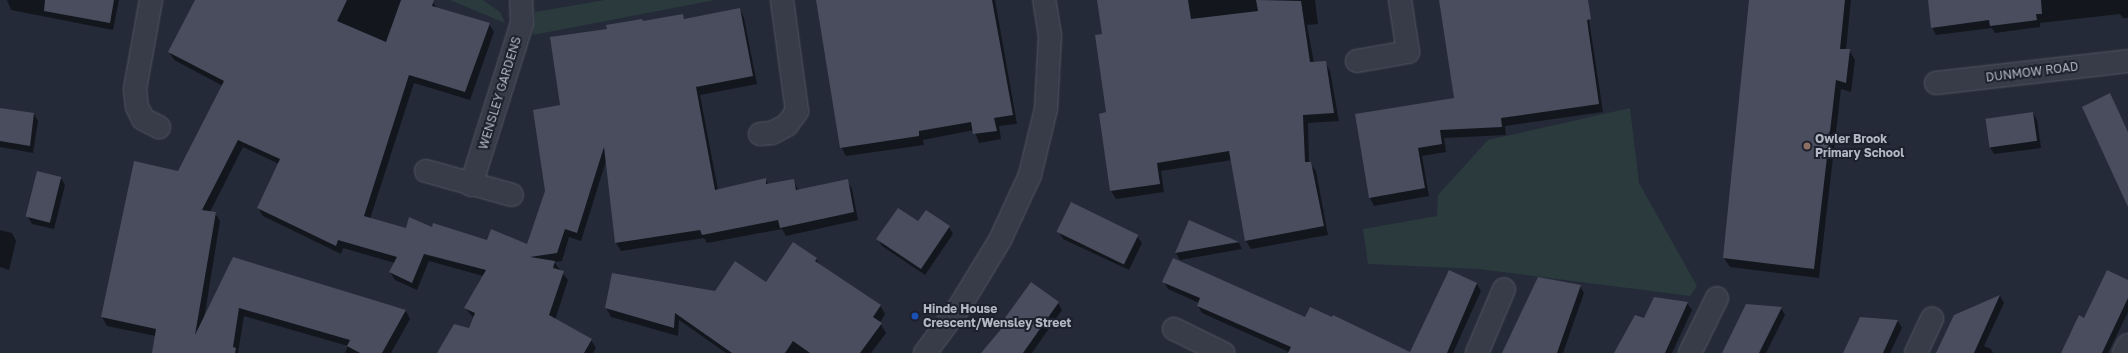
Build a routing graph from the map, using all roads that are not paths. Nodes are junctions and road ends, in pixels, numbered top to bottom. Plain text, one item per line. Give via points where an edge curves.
1 (151, 0) edge
2 (521, 0) edge
3 (782, 0) edge
4 (1044, 0) edge
5 (1400, 0) edge
6 (1357, 61) dead end
7 (2128, 61) edge
8 (1936, 83) dead end
9 (159, 127) dead end
10 (760, 134) dead end
11 (426, 171) dead end
12 (471, 185) junction
13 (512, 195) dead end
14 (1504, 289) dead end
15 (1717, 298) dead end
16 (1932, 319) dead end
17 (1174, 329) dead end
18 (2128, 345) edge
19 (925, 353) edge
20 (1223, 353) edge
21 (1477, 353) edge
22 (1690, 353) edge
23 (1916, 353) edge
24 (2124, 353) edge

1 - 9 street via 135,89 143,119
2 - 12 street, WENSLEY GARDENS via 522,23
3 - 10 street via 797,111 788,125 772,133
4 - 19 street via 1050,36 1046,109 1030,175 1000,240 960,306
5 - 6 street via 1408,52
7 - 8 street, DUNMOW ROAD
11 - 12 street
12 - 13 street
14 - 21 street
15 - 22 street
16 - 23 street
17 - 20 street
18 - 24 street

